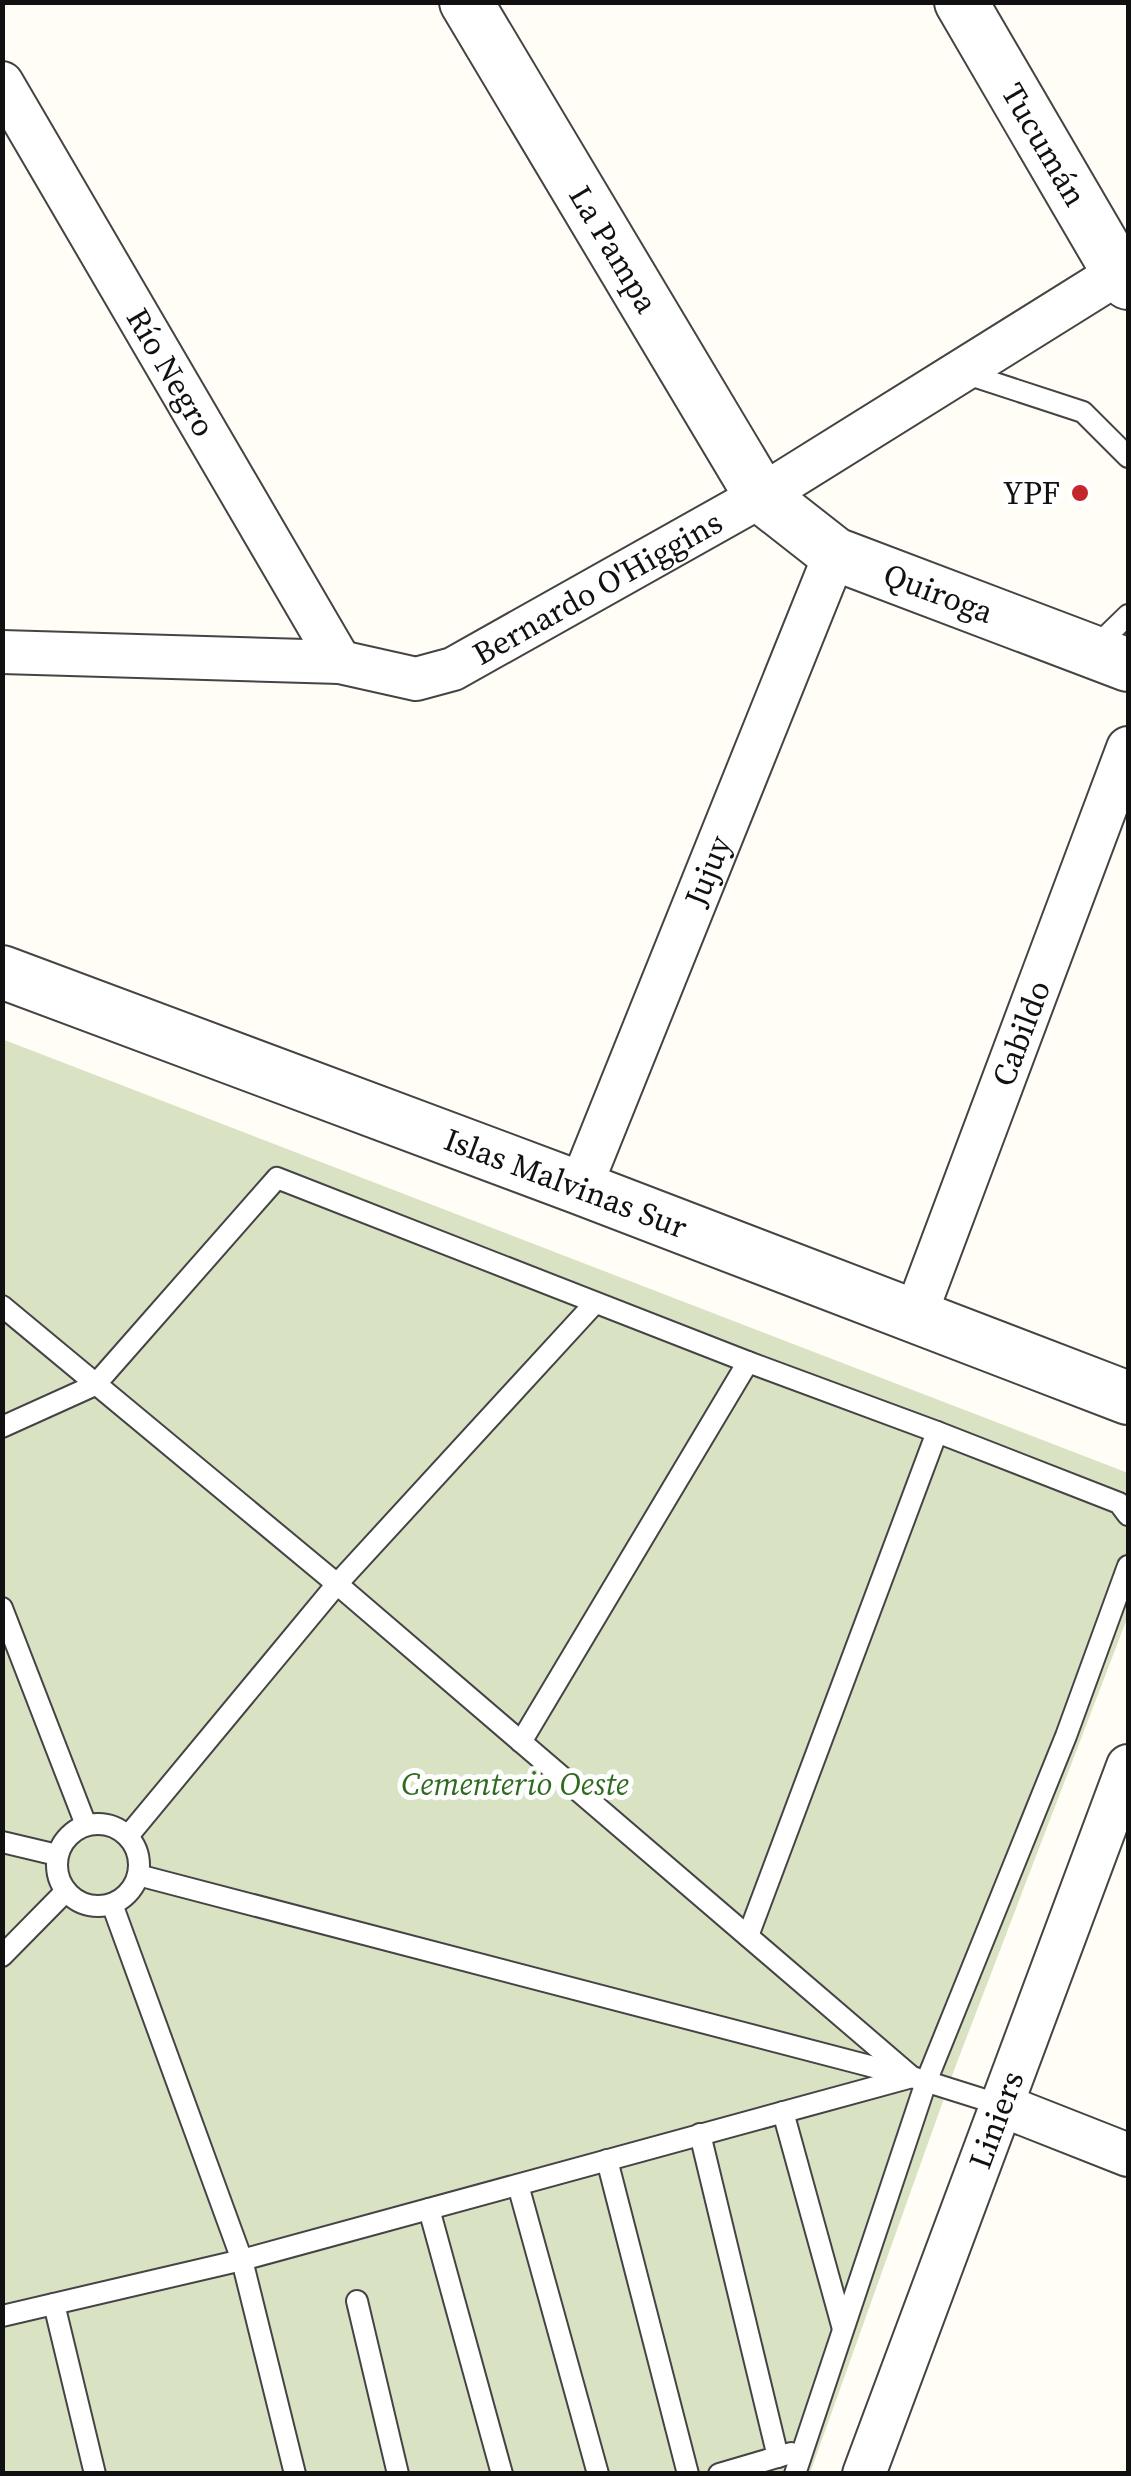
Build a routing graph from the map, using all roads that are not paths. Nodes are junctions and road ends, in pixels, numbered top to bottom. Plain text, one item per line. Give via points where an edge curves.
1 (466, 2) edge
2 (961, 2) edge
3 (2, 83) edge
4 (1125, 274) edge
5 (962, 373) junction
6 (1128, 457) edge
7 (761, 496) junction
8 (835, 554) junction
9 (1128, 615) edge
10 (2, 652) edge
11 (1110, 658) edge
12 (340, 662) junction
13 (1128, 748) edge
14 (2, 972) edge
15 (580, 1188) junction
16 (595, 1302) junction
17 (2, 1306) edge
18 (916, 1316) junction
19 (748, 1362) junction
20 (95, 1385) junction
21 (1128, 1398) edge
22 (2, 1427) edge
23 (937, 1432) junction
24 (1128, 1515) edge
25 (1128, 1566) edge
26 (337, 1584) junction
27 (2, 1608) edge
28 (522, 1742) junction
29 (1127, 1773) edge
30 (86, 1825) junction
31 (128, 1836) junction
32 (2, 1842) edge
33 (58, 1855) junction
34 (138, 1875) junction
35 (66, 1891) junction
36 (112, 1904) junction
37 (748, 1936) junction
38 (2, 1956) edge
39 (919, 2080) junction
40 (1001, 2105) junction
41 (783, 2112) junction
42 (700, 2134) junction
43 (1128, 2155) edge
44 (607, 2160) junction
45 (518, 2185) junction
46 (429, 2209) junction
47 (242, 2260) junction
48 (357, 2301) dead end
49 (54, 2304) junction
50 (2, 2316) edge
51 (844, 2331) junction
52 (802, 2450) junction
53 (778, 2457) junction
54 (94, 2474) edge
55 (295, 2474) edge
56 (398, 2474) edge
57 (502, 2474) edge
58 (598, 2474) edge
59 (688, 2474) edge
60 (719, 2474) edge
61 (795, 2474) edge
62 (864, 2474) edge

1 - 7 street, La Pampa
2 - 4 street, Tucumán
3 - 12 street, Río Negro
4 - 5 street, Bernardo O'Higgins
5 - 6 lane via 1083,412
5 - 7 street, Bernardo O'Higgins
7 - 8 street, Quiroga
7 - 12 street, Bernardo O'Higgins via 453,669 416,679
8 - 11 street, Quiroga
8 - 15 street, Jujuy
9 - 11 lane
10 - 12 street, Bernardo O'Higgins
13 - 18 street, Cabildo
14 - 15 street, Islas Malvinas Sur
15 - 18 street, Islas Malvinas Sur
16 - 19 lane
16 - 20 lane via 276,1178
16 - 26 lane
17 - 20 lane
18 - 21 street, Islas Malvinas Sur
19 - 23 lane
19 - 28 lane
20 - 22 lane
20 - 26 lane
23 - 24 lane via 1119,1503
23 - 37 lane
25 - 39 lane via 1066,1736
26 - 28 lane
26 - 31 lane
27 - 30 lane
28 - 37 lane
29 - 40 street, Liniers
30 - 31 lane via 108,1824
30 - 33 lane via 63,1842
31 - 34 lane via 140,1861
32 - 33 lane
33 - 35 lane
34 - 36 lane via 134,1888
34 - 39 lane
35 - 36 lane via 87,1905
35 - 38 lane
36 - 47 lane
37 - 39 lane
39 - 40 lane
39 - 41 lane
39 - 51 lane
40 - 43 street
40 - 62 street, Liniers
41 - 42 lane
41 - 51 lane
42 - 44 lane
42 - 53 lane
44 - 45 lane
44 - 59 lane
45 - 46 lane
45 - 58 lane
46 - 47 lane
46 - 57 lane
47 - 49 lane
47 - 55 lane
48 - 56 lane
49 - 50 lane
49 - 54 lane
51 - 52 lane
52 - 53 lane
52 - 61 lane
53 - 60 lane

